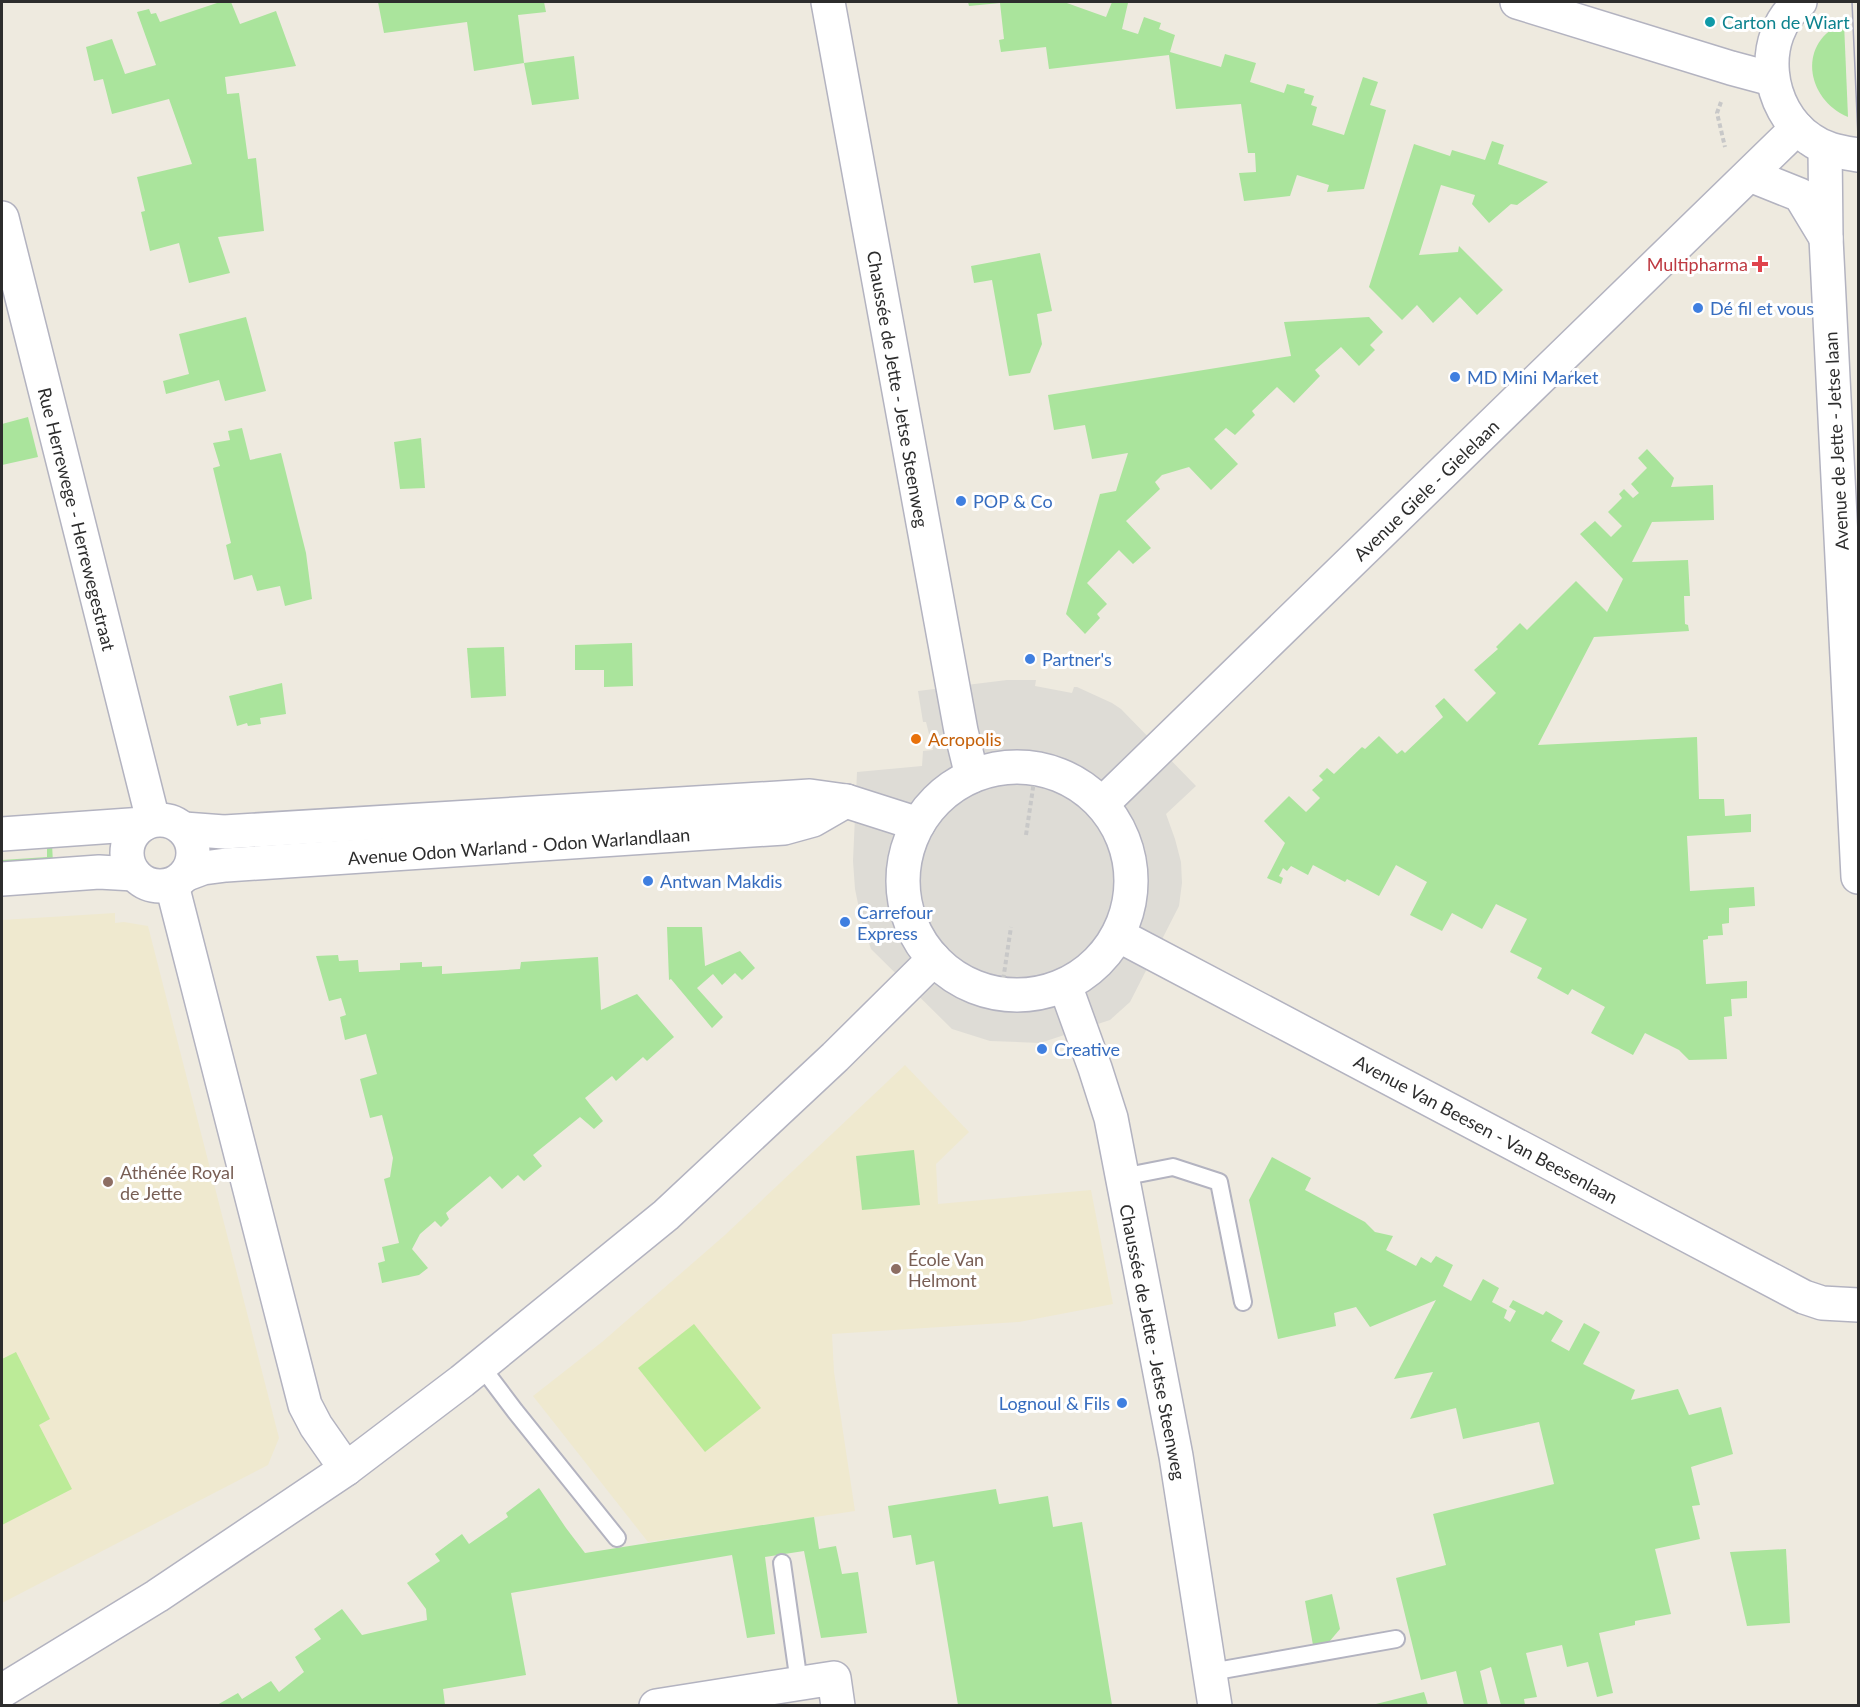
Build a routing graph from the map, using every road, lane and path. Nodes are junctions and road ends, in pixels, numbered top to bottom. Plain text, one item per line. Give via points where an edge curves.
1 (828, 2) edge
2 (1517, 2) edge
3 (1786, 4) edge
4 (1731, 68) junction
5 (1772, 79) junction
6 (1797, 128) junction
7 (1826, 148) junction
8 (1726, 150) dead end
9 (1858, 154) edge
10 (1750, 175) junction
11 (2, 218) edge
12 (1826, 238) junction
13 (1036, 768) junction
14 (972, 776) junction
15 (846, 801) junction
16 (1102, 804) junction
17 (148, 822) junction
18 (918, 824) junction
19 (184, 829) junction
20 (2, 834) edge
21 (1026, 835) dead end
22 (134, 874) junction
23 (1858, 877) edge
24 (2, 879) edge
25 (179, 879) junction
26 (1011, 927) dead end
27 (1118, 935) junction
28 (934, 959) junction
29 (1065, 985) junction
30 (1000, 994) junction
31 (1122, 1177) junction
32 (1243, 1302) dead end
33 (1858, 1305) edge
34 (481, 1366) junction
35 (346, 1469) junction
36 (617, 1538) dead end
37 (782, 1563) dead end
38 (1396, 1639) dead end
39 (1211, 1672) junction
40 (799, 1683) junction
41 (2, 1691) edge
42 (656, 1706) edge
43 (838, 1706) edge
44 (1215, 1706) edge

1 - 14 street, Chaussée de Jette - Jetse Steenweg
2 - 4 street
3 - 5 street via 1772,58
4 - 5 street
4 - 8 path via 1717,114
5 - 6 street via 1777,97
6 - 7 street
6 - 10 street, Avenue Giele - Gielelaan
7 - 9 street
7 - 12 street, Avenue de Jette - Jetse laan
10 - 12 street via 1800,195
10 - 16 street, Avenue Giele - Gielelaan
11 - 17 street, Rue Herrewege - Herrewegestraat
12 - 23 street, Avenue de Jette - Jetse laan
13 - 14 street via 1014,766
13 - 16 street via 1072,780
13 - 21 path
14 - 18 street via 941,796
15 - 18 street, Avenue Odon Warland - Odon Warlandlaan
15 - 19 street, Avenue Odon Warland - Odon Warlandlaan via 810,796 224,832
15 - 25 street, Avenue Odon Warland - Odon Warlandlaan via 813,820 784,828 226,865 203,868
16 - 27 street via 1123,835 1132,873 1128,913
17 - 19 street via 174,822
17 - 20 street
17 - 22 street via 129,840 126,852
18 - 28 street via 905,858 903,894 914,929
19 - 25 street via 194,851 191,867
22 - 24 street via 99,872
22 - 25 street via 161,887
25 - 35 street via 305,1405
26 - 30 path
27 - 29 street via 1097,963
27 - 33 street, Avenue Van Beesen - Van Beesenlaan via 1804,1297 1822,1303
28 - 30 street via 976,988
28 - 34 street via 666,1215
29 - 30 street via 1034,994
29 - 31 street, Chaussée de Jette - Jetse Steenweg via 1111,1118
31 - 32 lane via 1173,1167 1219,1182
31 - 39 street, Chaussée de Jette - Jetse Steenweg via 1176,1456
34 - 35 street
34 - 36 lane
35 - 41 street via 157,1596
37 - 40 lane
38 - 39 lane
39 - 44 street, Chaussée de Jette - Jetse Steenweg
40 - 42 street
40 - 43 street via 834,1678

